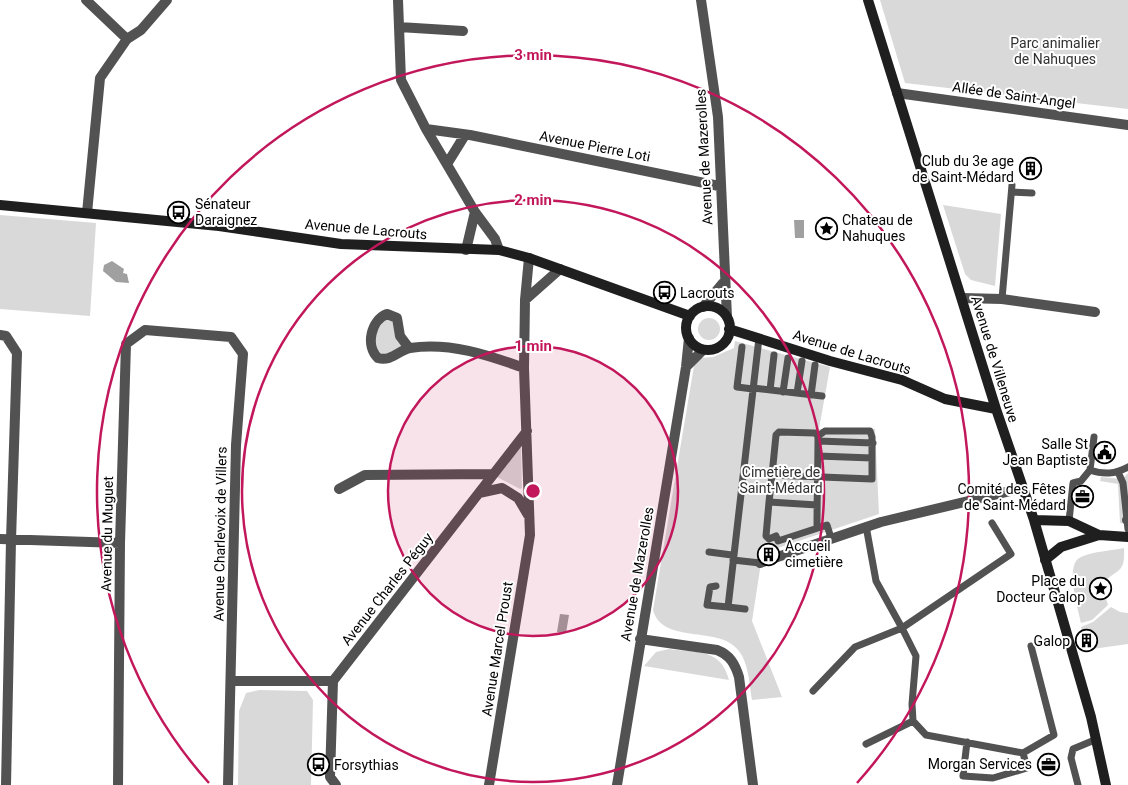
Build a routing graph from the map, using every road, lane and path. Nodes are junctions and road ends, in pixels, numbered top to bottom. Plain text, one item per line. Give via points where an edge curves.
1 (86, 0) edge
2 (167, 0) edge
3 (398, 0) edge
4 (701, 0) edge
5 (868, 0) edge
6 (399, 27) junction
7 (463, 31) dead end
8 (127, 39) junction
9 (897, 93) junction
10 (1128, 125) edge
11 (426, 129) junction
12 (465, 134) junction
13 (447, 164) junction
14 (719, 186) junction
15 (1032, 193) dead end
16 (0, 205) edge
17 (475, 212) junction
18 (87, 213) junction
19 (466, 250) junction
20 (499, 250) junction
21 (529, 258) junction
22 (560, 269) junction
23 (723, 283) junction
24 (962, 298) junction
25 (1002, 299) junction
26 (525, 300) junction
27 (703, 307) junction
28 (1095, 312) dead end
29 (690, 316) junction
30 (727, 317) junction
31 (730, 330) junction
32 (181, 333) joint
33 (0, 335) edge
34 (689, 338) junction
35 (759, 338) junction
36 (742, 346) dead end
37 (409, 348) junction
38 (703, 350) junction
39 (774, 355) dead end
40 (788, 358) dead end
41 (802, 361) dead end
42 (815, 365) dead end
43 (686, 367) junction
44 (524, 368) junction
45 (753, 389) junction
46 (770, 390) junction
47 (783, 392) junction
48 (797, 393) junction
49 (811, 395) junction
50 (822, 396) dead end
51 (996, 408) junction
52 (526, 431) junction
53 (1094, 437) dead end
54 (818, 439) junction
55 (873, 443) junction
56 (818, 456) junction
57 (872, 458) junction
58 (1128, 468) edge
59 (1090, 470) junction
60 (1118, 472) junction
61 (492, 474) junction
62 (772, 475) junction
63 (818, 478) junction
64 (1023, 488) junction
65 (339, 489) dead end
66 (479, 493) junction
67 (769, 502) junction
68 (817, 504) junction
69 (530, 518) junction
70 (1034, 520) junction
71 (1069, 521) junction
72 (992, 523) dead end
73 (1128, 523) edge
74 (817, 526) junction
75 (866, 526) junction
76 (1099, 534) junction
77 (1128, 537) edge
78 (831, 538) junction
79 (5, 540) edge
80 (120, 543) junction
81 (709, 552) dead end
82 (733, 558) junction
83 (1045, 560) junction
84 (760, 563) joint
85 (716, 586) dead end
86 (728, 607) junction
87 (745, 609) dead end
88 (902, 628) junction
89 (640, 639) junction
90 (1031, 646) dead end
91 (231, 680) junction
92 (334, 681) junction
93 (813, 691) dead end
94 (913, 721) junction
95 (1096, 739) junction
96 (967, 742) junction
97 (866, 744) dead end
98 (1023, 752) junction
99 (332, 782) edge
100 (6, 785) edge
101 (118, 785) edge
102 (228, 785) edge
103 (489, 785) edge
104 (617, 785) edge
105 (752, 785) edge
106 (1078, 785) edge
107 (1106, 785) edge

1 - 8 street
2 - 8 street via 141,30
3 - 6 street
4 - 14 street, Avenue de Mazerolles via 718,117
5 - 9 street, Avenue de Villeneuve
6 - 7 street
6 - 11 street via 401,80
8 - 18 street via 100,78
9 - 10 street, Allée de Saint-Angel
9 - 24 street, Avenue de Villeneuve
11 - 12 street, Avenue Pierre Loti
11 - 13 street
12 - 13 street
12 - 14 street, Avenue Pierre Loti
13 - 17 street
14 - 23 street, Avenue de Mazerolles
15 - 25 lane via 1012,189
16 - 18 street, Avenue de Lacrouts
17 - 19 street
17 - 20 street
18 - 19 street, Avenue de Lacrouts via 218,226 341,244
19 - 20 street, Avenue de Lacrouts
20 - 21 street, Avenue de Lacrouts
21 - 22 street, Avenue de Lacrouts
21 - 26 street, Avenue Marcel Proust
22 - 26 street
22 - 29 street, Avenue de Lacrouts
23 - 27 street
23 - 30 street, Avenue de Mazerolles
24 - 25 street
24 - 51 street, Avenue de Villeneuve
25 - 28 street
26 - 44 street, Avenue Marcel Proust
27 - 29 street
27 - 30 street via 714,307
29 - 34 street via 686,327
30 - 31 street
31 - 35 street, Avenue de Lacrouts
31 - 38 street via 721,346
32 - 80 street, Avenue du Muguet via 145,330 126,344
32 - 91 street, Avenue Charlevoix de Villers via 231,337 243,354 236,445
33 - 79 street via 6,336 17,353
34 - 38 street
34 - 43 street, Avenue de Mazerolles
35 - 45 lane
35 - 51 street, Avenue de Lacrouts via 902,380 945,399
36 - 45 lane via 737,387
37 - 37 street via 386,359 375,355 371,336 381,316 387,314 397,318 400,336
37 - 44 street via 478,352
38 - 43 street
39 - 46 lane
40 - 47 lane
41 - 48 lane
42 - 49 lane
43 - 89 street, Avenue de Mazerolles
44 - 52 street, Avenue Marcel Proust
45 - 46 lane
45 - 82 lane
46 - 47 lane
47 - 48 lane
48 - 49 lane
49 - 50 lane
51 - 64 street, Avenue de Villeneuve
52 - 61 street, Avenue Charles Péguy
52 - 69 street, Avenue Marcel Proust
53 - 59 lane
54 - 55 lane
54 - 55 lane via 825,431 870,431
54 - 56 lane
54 - 62 lane via 815,433 779,432
55 - 57 lane
56 - 57 lane
56 - 63 lane
57 - 63 lane via 872,479
58 - 60 lane
59 - 60 lane via 1100,474
59 - 71 lane via 1081,481 1073,483
60 - 73 lane via 1123,483
61 - 65 street via 364,476
61 - 66 street, Avenue Charles Péguy
62 - 63 lane
62 - 67 lane
63 - 68 lane
64 - 70 street, Avenue de Villeneuve
64 - 75 street
66 - 69 street via 502,488 518,498
66 - 92 street, Avenue Charles Péguy
67 - 68 lane
67 - 74 lane via 766,536 769,539 776,536 778,541
68 - 74 lane
69 - 103 street, Avenue Marcel Proust via 530,535
70 - 71 street
70 - 83 street, Avenue de Villeneuve
71 - 76 street
72 - 88 lane via 1011,554
74 - 78 lane via 827,525
75 - 78 street
75 - 88 lane via 876,581
76 - 77 street
76 - 83 street via 1062,547
78 - 84 street
79 - 80 street
79 - 100 street
80 - 101 street, Avenue du Muguet
81 - 82 lane
82 - 84 lane
82 - 86 lane
83 - 95 street, Avenue de Villeneuve
85 - 86 lane via 710,587 707,605
86 - 87 lane
88 - 93 lane via 855,647
88 - 94 lane via 916,656
89 - 104 street, Avenue de Mazerolles
89 - 105 street via 717,650 732,661 739,677
90 - 98 lane via 1054,735
91 - 92 street
91 - 102 street, Avenue Charlevoix de Villers
92 - 99 street
94 - 96 lane via 926,735
94 - 97 lane
95 - 106 lane via 1073,749 1071,758
95 - 107 street, Avenue de Villeneuve
96 - 98 lane
96 - 98 lane via 963,776 994,778 1027,768

